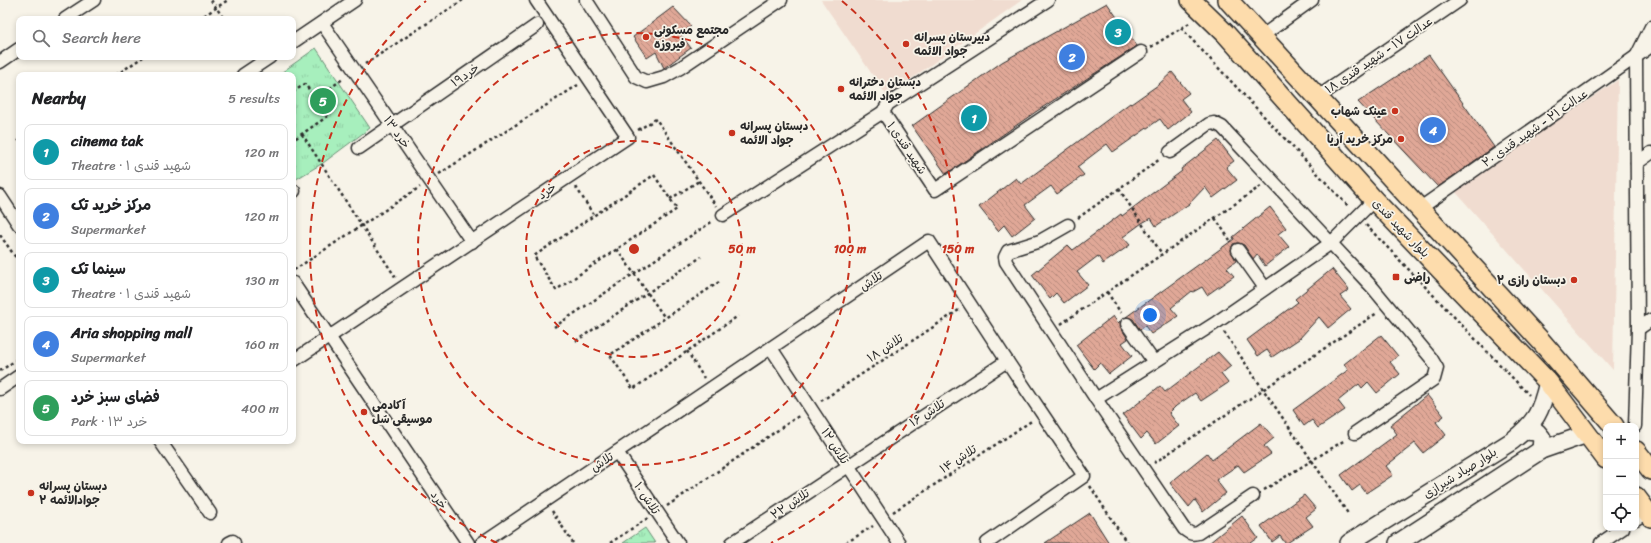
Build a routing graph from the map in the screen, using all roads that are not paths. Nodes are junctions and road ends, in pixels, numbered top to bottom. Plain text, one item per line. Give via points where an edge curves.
1 (94, 0) edge
2 (355, 0) edge
3 (536, 0) edge
4 (586, 0) edge
5 (782, 0) edge
6 (1048, 0) edge
7 (1191, 0) edge
8 (1228, 0) edge
9 (1312, 0) edge
10 (1460, 0) edge
11 (70, 16) edge
12 (322, 23) junction
13 (537, 25) dead end
14 (1651, 27) edge
15 (1262, 36) junction
16 (296, 40) edge
17 (1651, 46) edge
18 (16, 52) edge
19 (1141, 52) road end
20 (1636, 57) junction
21 (265, 60) edge
22 (0, 62) edge
23 (247, 72) edge
24 (1318, 97) junction
25 (883, 112) junction
26 (393, 126) junction
27 (359, 148) dead end
28 (1170, 152) road end
29 (1651, 153) edge
30 (1636, 163) junction
31 (0, 196) edge
32 (1374, 200) junction
33 (1419, 209) junction
34 (723, 215) road end
35 (16, 220) edge
36 (1068, 226) road end
37 (472, 242) junction
38 (1330, 243) junction
39 (1238, 250) road end
40 (296, 288) edge
41 (1265, 288) junction
42 (1651, 320) edge
43 (1127, 324) road end
44 (1638, 329) junction
45 (329, 338) junction
46 (771, 348) junction
47 (296, 359) edge
48 (1007, 361) junction
49 (1154, 362) junction
50 (16, 378) edge
51 (1548, 382) junction
52 (0, 389) edge
53 (1096, 399) junction
54 (1611, 423) edge
55 (1635, 423) edge
56 (1526, 430) junction
57 (1355, 433) road end
58 (1587, 434) junction
59 (167, 444) edge
60 (1541, 450) junction
61 (616, 452) junction
62 (1603, 455) edge
63 (1639, 455) edge
64 (848, 465) junction
65 (1651, 470) edge
66 (1253, 496) road end
67 (1639, 503) edge
68 (210, 513) dead end
69 (1645, 516) edge
70 (1619, 531) edge
71 (468, 543) edge
72 (482, 543) edge
73 (678, 543) edge
74 (732, 543) edge
75 (899, 543) edge
76 (987, 543) edge
77 (1348, 543) edge
78 (1398, 543) edge
79 (1601, 543) edge

1 - 11 street
2 - 12 street
3 - 37 street, خرد via 628,137
4 - 5 street via 636,77 647,82 664,77 680,68
6 - 25 street, شهيد قندی ۱ via 888,104
7 - 32 main road, بلوار شهید قندی via 1230,39
8 - 15 main road
9 - 15 street
10 - 24 street, عدالت ۱۷ - شهید قندی ۱۸
12 - 16 street
12 - 26 street, خرد ۱۳
13 - 26 street, خرد۱۹
14 - 20 street
15 - 24 main road
17 - 20 street, عدالت ۲۱ - شهید قندی ۲۰
18 - 22 street
19 - 25 street, شهيد قندی ۱ via 935,190
20 - 30 street
20 - 33 street, عدالت ۲۱ - شهید قندی ۲۰
21 - 23 street
24 - 33 main road
25 - 34 street
26 - 27 street, خرد۱۹
26 - 37 street, خرد ۱۳
28 - 38 street via 1204,126 1214,123 1222,127
29 - 30 street
30 - 44 street
31 - 35 street
32 - 38 street
32 - 51 main road, بلوار شهید قندی
33 - 54 main road via 1540,340
36 - 53 street via 1040,241 1011,250 1005,257 1009,268
37 - 45 street, خرد
38 - 41 street
38 - 57 street via 1425,350 1435,363 1437,372 1434,379
39 - 41 street
40 - 45 street
41 - 49 street
42 - 44 street
43 - 49 street
44 - 55 street
45 - 47 street, خرد
45 - 71 street, خرد
46 - 48 street, تلاش via 929,241
46 - 61 street, تلاش
46 - 64 street, تلاش ۱۲
48 - 64 street, تلاش ۱۶
48 - 76 street, تلاش via 1084,476
49 - 53 street
50 - 52 street
51 - 56 main road, بلوار صیاد شیرازی via 1541,408
51 - 58 main road, بلوار شهید قندی
53 - 66 street via 1184,529 1193,534
56 - 60 main road via 1537,432 1542,438
56 - 77 main road, بلوار صیاد شیرازی via 1512,442
58 - 60 main road, بلوار صیاد شیرازی
58 - 62 main road, بلوار شهید قندی
59 - 68 street
60 - 78 main road, بلوار صیاد شیرازی
61 - 72 street, تلاش
61 - 73 street, تلاش ۱۰
63 - 65 main road
64 - 74 street, تلاش ۲۲
64 - 75 street, تلاش ۱۲
67 - 69 main road
70 - 79 street

